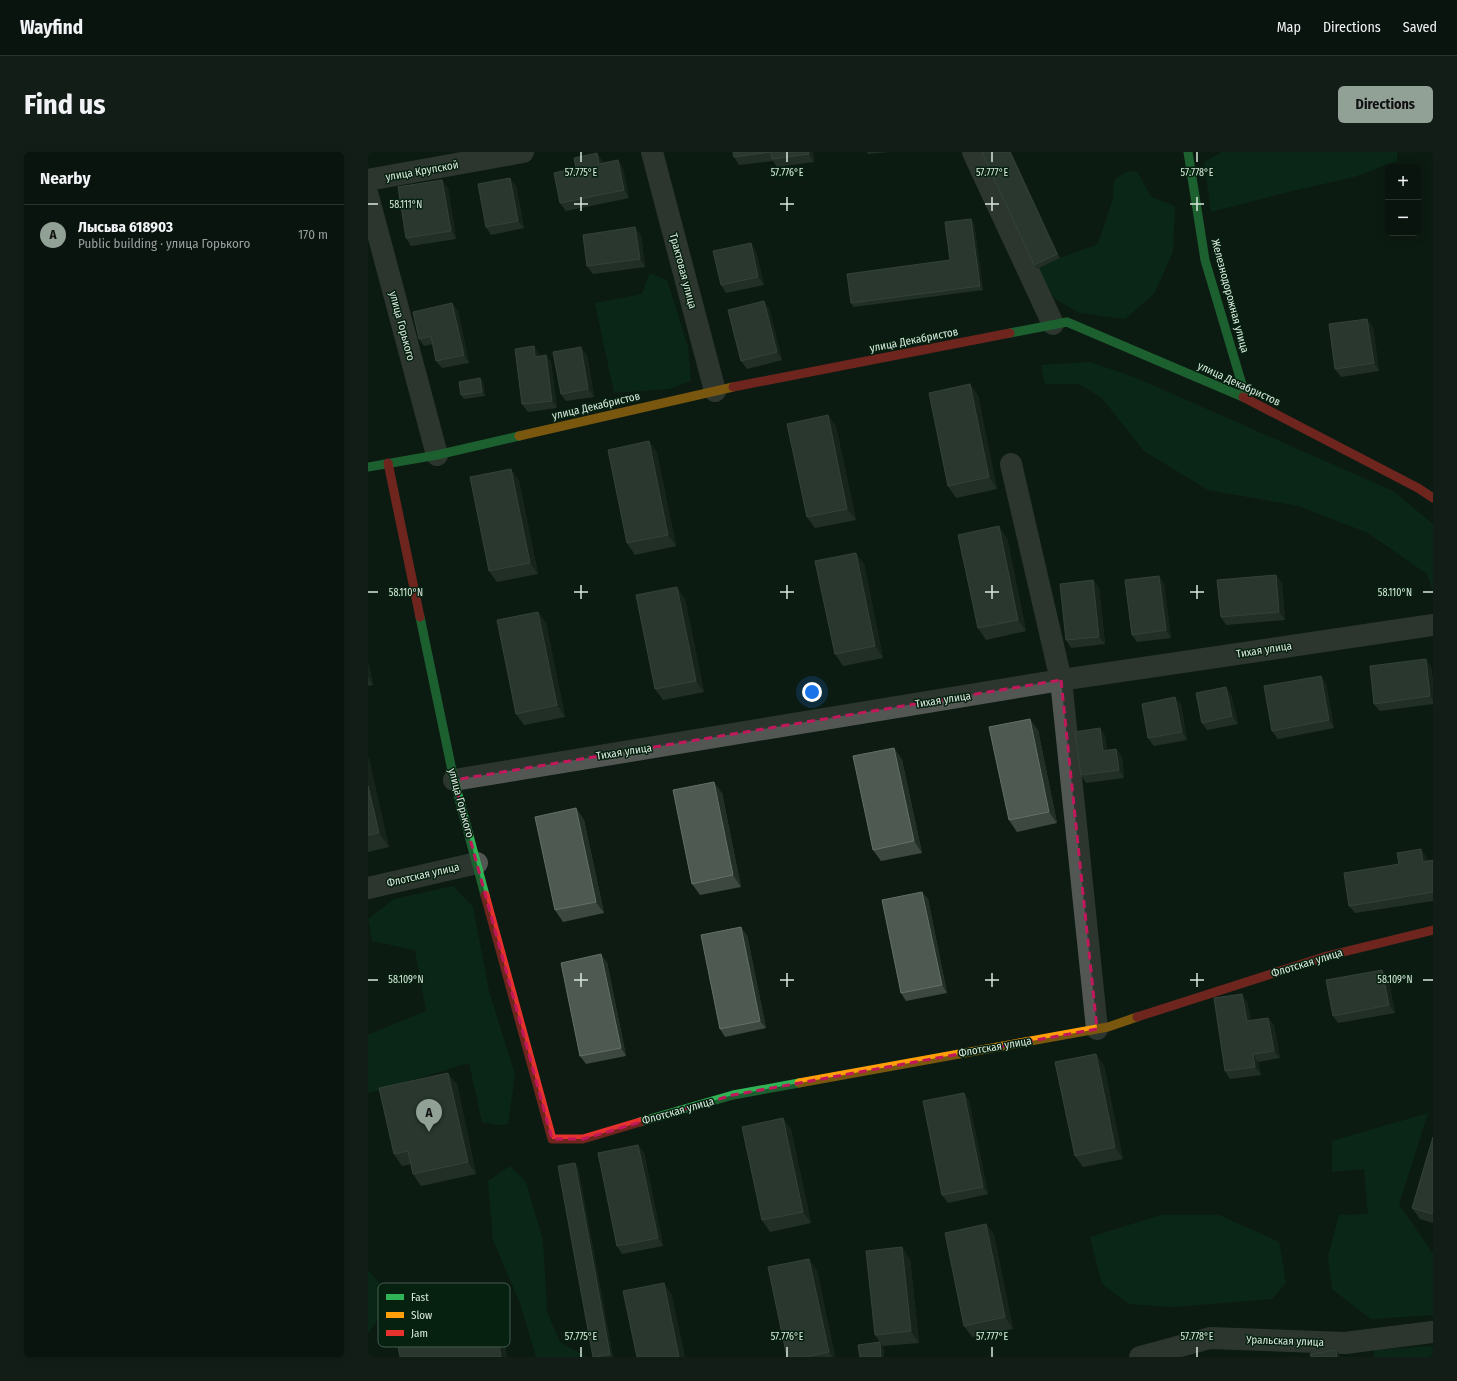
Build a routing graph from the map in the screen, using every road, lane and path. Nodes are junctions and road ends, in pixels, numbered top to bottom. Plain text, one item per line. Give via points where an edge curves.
1 (523, 152) edge
2 (652, 152) edge
3 (973, 152) edge
4 (1188, 152) edge
5 (368, 180) edge
6 (368, 196) edge
7 (1053, 324) junction
8 (715, 391) junction
9 (1246, 398) junction
10 (437, 455) junction
11 (388, 463) junction
12 (1011, 464) dead end
13 (368, 467) edge
14 (1433, 498) edge
15 (1433, 625) edge
16 (1061, 680) junction
17 (454, 780) junction
18 (477, 863) junction
19 (368, 888) edge
20 (1433, 930) edge
21 (1097, 1028) junction
22 (552, 1139) joint
23 (1433, 1332) edge
24 (1346, 1350) edge
25 (1140, 1357) edge

1 - 5 street, улица Крупской
2 - 8 street, Трактовая улица
3 - 7 street
4 - 9 street, Железнодорожная улица via 1205,260
6 - 10 street, улица Горького
7 - 8 street, улица Декабристов
7 - 9 street, улица Декабристов via 1068,322
8 - 10 street, улица Декабристов
9 - 14 street, улица Декабристов
10 - 11 street, улица Декабристов
11 - 13 street, улица Декабристов
11 - 17 street, улица Горького
12 - 16 street
15 - 16 street, Тихая улица
16 - 17 street, Тихая улица
16 - 21 street
17 - 18 street, улица Горького
18 - 19 street, Флотская улица
18 - 22 street, улица Горького
20 - 21 street, Флотская улица via 1327,956 1108,1027
21 - 22 street, Флотская улица via 733,1095 583,1139
23 - 24 street, Уральская улица
24 - 25 street, Уральская улица via 1210,1338

